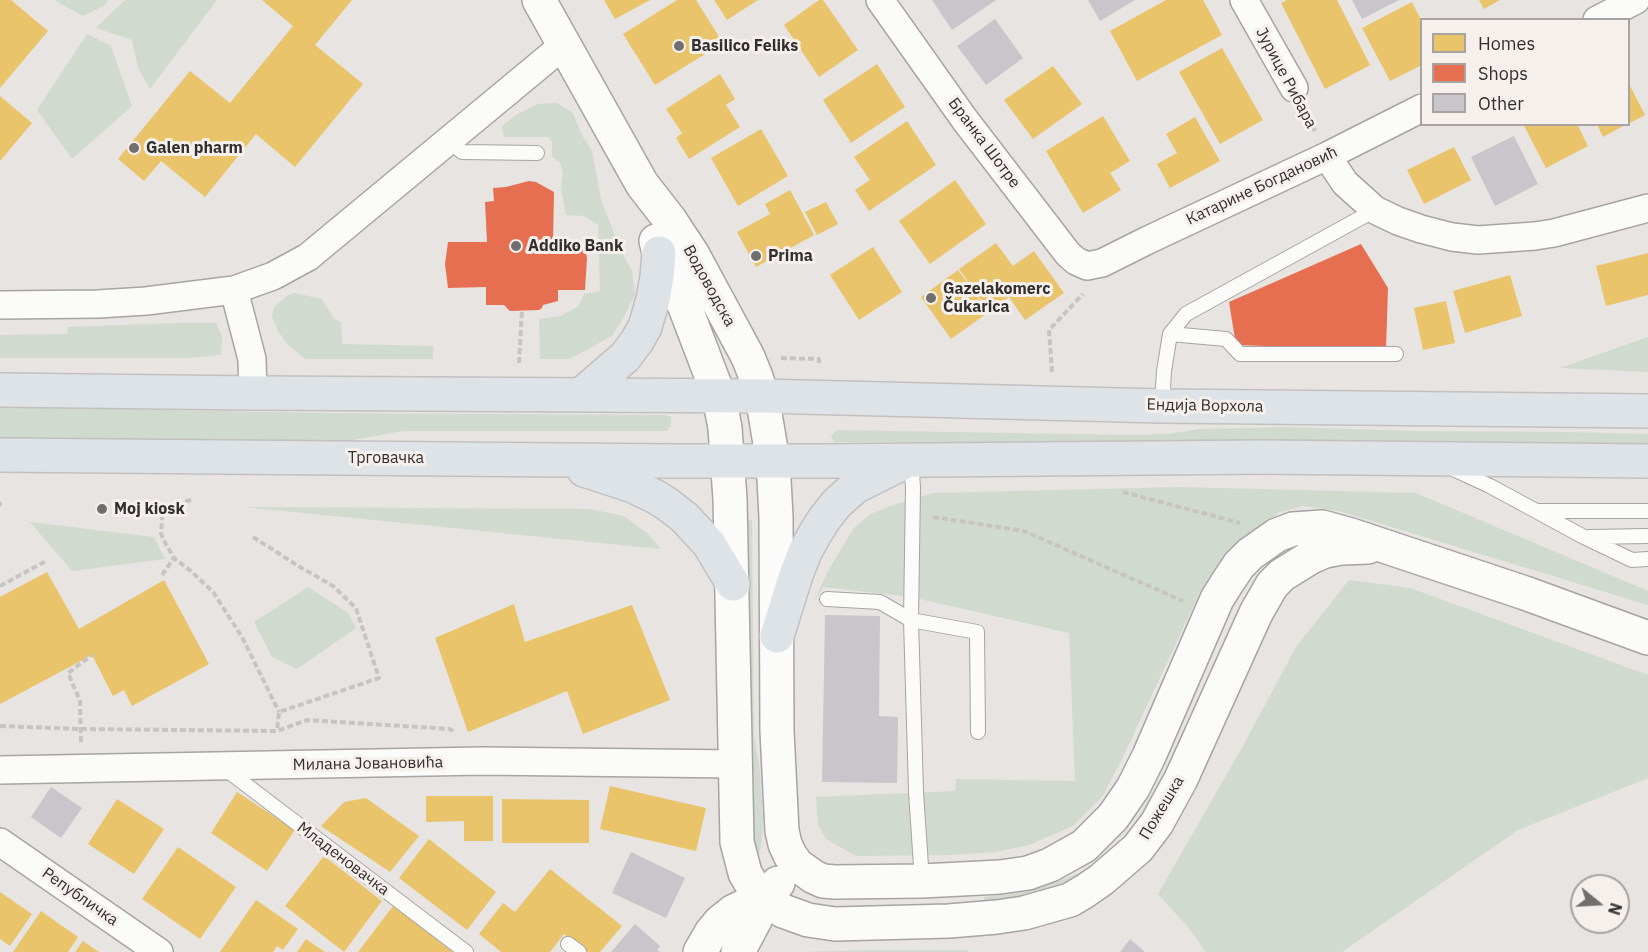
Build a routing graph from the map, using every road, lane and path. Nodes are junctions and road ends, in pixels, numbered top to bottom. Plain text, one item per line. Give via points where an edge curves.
1 (539, 0) edge
2 (880, 0) edge
3 (1244, 0) edge
4 (565, 44) junction
5 (1294, 88) joint
6 (1420, 109) edge
7 (449, 141) junction
8 (537, 153) dead end
9 (1328, 156) junction
10 (642, 184) junction
11 (1648, 208) edge
12 (1375, 210) junction
13 (659, 253) junction
14 (1102, 263) junction
15 (234, 290) junction
16 (0, 304) edge
17 (522, 310) dead end
18 (1170, 334) junction
19 (1396, 354) dead end
20 (775, 358) dead end
21 (819, 359) dead end
22 (519, 365) dead end
23 (0, 390) edge
24 (253, 393) junction
25 (582, 394) junction
26 (719, 396) junction
27 (762, 396) junction
28 (1053, 404) junction
29 (1162, 406) junction
30 (1648, 411) edge
31 (0, 455) edge
32 (911, 459) junction
33 (1433, 459) junction
34 (554, 460) junction
35 (728, 461) junction
36 (773, 461) junction
37 (1648, 461) edge
38 (1122, 491) dead end
39 (191, 500) dead end
40 (1537, 511) junction
41 (1648, 511) edge
42 (912, 514) junction
43 (1246, 525) dead end
44 (1648, 536) edge
45 (253, 537) dead end
46 (1584, 537) junction
47 (1388, 547) junction
48 (174, 558) junction
49 (1648, 560) edge
50 (46, 561) dead end
51 (162, 575) dead end
52 (733, 584) junction
53 (0, 586) edge
54 (827, 599) dead end
55 (1192, 605) dead end
56 (912, 620) junction
57 (777, 636) junction
58 (1648, 638) edge
59 (92, 655) dead end
60 (279, 712) junction
61 (277, 731) dead end
62 (978, 732) dead end
63 (736, 764) junction
64 (221, 766) junction
65 (81, 769) junction
66 (0, 770) edge
67 (0, 842) edge
68 (797, 866) junction
69 (922, 881) junction
70 (763, 897) junction
71 (159, 952) edge
72 (466, 952) edge
73 (700, 952) edge
74 (738, 952) edge

1 - 4 main road, Водоводска
2 - 14 street, Бранка Шотре via 965,120 1068,254 1087,266
3 - 5 street, Јурице Рибара
4 - 7 street
4 - 10 main road, Водоводска
5 - 9 path, Јурице Рибара
6 - 9 street, Катарине Богдановић
7 - 8 lane via 462,152
7 - 15 street via 308,257 273,276
9 - 12 street via 1345,183
9 - 14 street, Катарине Богдановић
10 - 13 main road, Водоводска
10 - 27 main road, Водоводска via 693,255 748,357
11 - 12 street via 1554,233 1478,240 1421,229
12 - 18 lane via 1186,314
13 - 25 main road via 645,327 625,357
13 - 26 main road, Водоводска
14 - 28 path via 1095,281 1049,330
15 - 16 street via 98,304
15 - 24 street via 252,358
17 - 22 path
18 - 19 lane via 1226,339 1240,354
18 - 29 lane
20 - 21 path
23 - 24 main road
24 - 25 main road
25 - 26 main road
26 - 27 main road
26 - 35 main road, Водоводска
27 - 28 main road, Ендија Ворхола
27 - 36 main road, Водоводска
28 - 29 main road, Ендија Ворхола
29 - 30 main road, Ендија Ворхола
31 - 34 main road, Трговачка
32 - 33 main road
32 - 36 main road
32 - 42 lane
32 - 57 main road via 855,487 837,503 805,552
33 - 37 main road
33 - 40 lane
34 - 35 main road, Трговачка
34 - 52 main road via 633,486 667,504 709,544
35 - 36 main road, Трговачка
35 - 52 main road, Водоводска
36 - 57 main road, Водоводска
38 - 43 path
39 - 48 path via 163,507 161,533
40 - 41 lane
40 - 46 lane
42 - 55 path via 1024,531
42 - 56 lane
44 - 46 lane
45 - 60 path via 333,586 356,608 379,678
46 - 49 lane via 1632,560
47 - 58 main road, Пожешка
47 - 69 main road, Пожешка via 1322,527 1309,527 1277,535 1250,554 1217,599 1144,767 1100,831 1084,846 1028,873
47 - 70 main road, Пожешка via 1324,551 1291,568 1272,585 1157,823 1138,848 1070,900 997,917 835,924 783,911
48 - 51 path
48 - 60 path via 213,592 242,637
50 - 53 path
52 - 63 main road, Водоводска
54 - 56 lane via 880,602
56 - 62 lane via 977,632
56 - 69 lane
57 - 68 main road, Водоводска via 780,806 785,844
59 - 65 path via 68,673 80,701
60 - 61 path
63 - 64 street, Милана Јовановића via 482,761
63 - 70 main road, Водоводска via 737,842 745,873
64 - 65 street, Милана Јовановића
64 - 72 lane, Младеновачка
65 - 66 street, Милана Јовановића
67 - 71 street, Републичка
68 - 69 main road, Пожешка via 823,881
68 - 70 main road
70 - 73 main road via 720,922
70 - 74 main road

